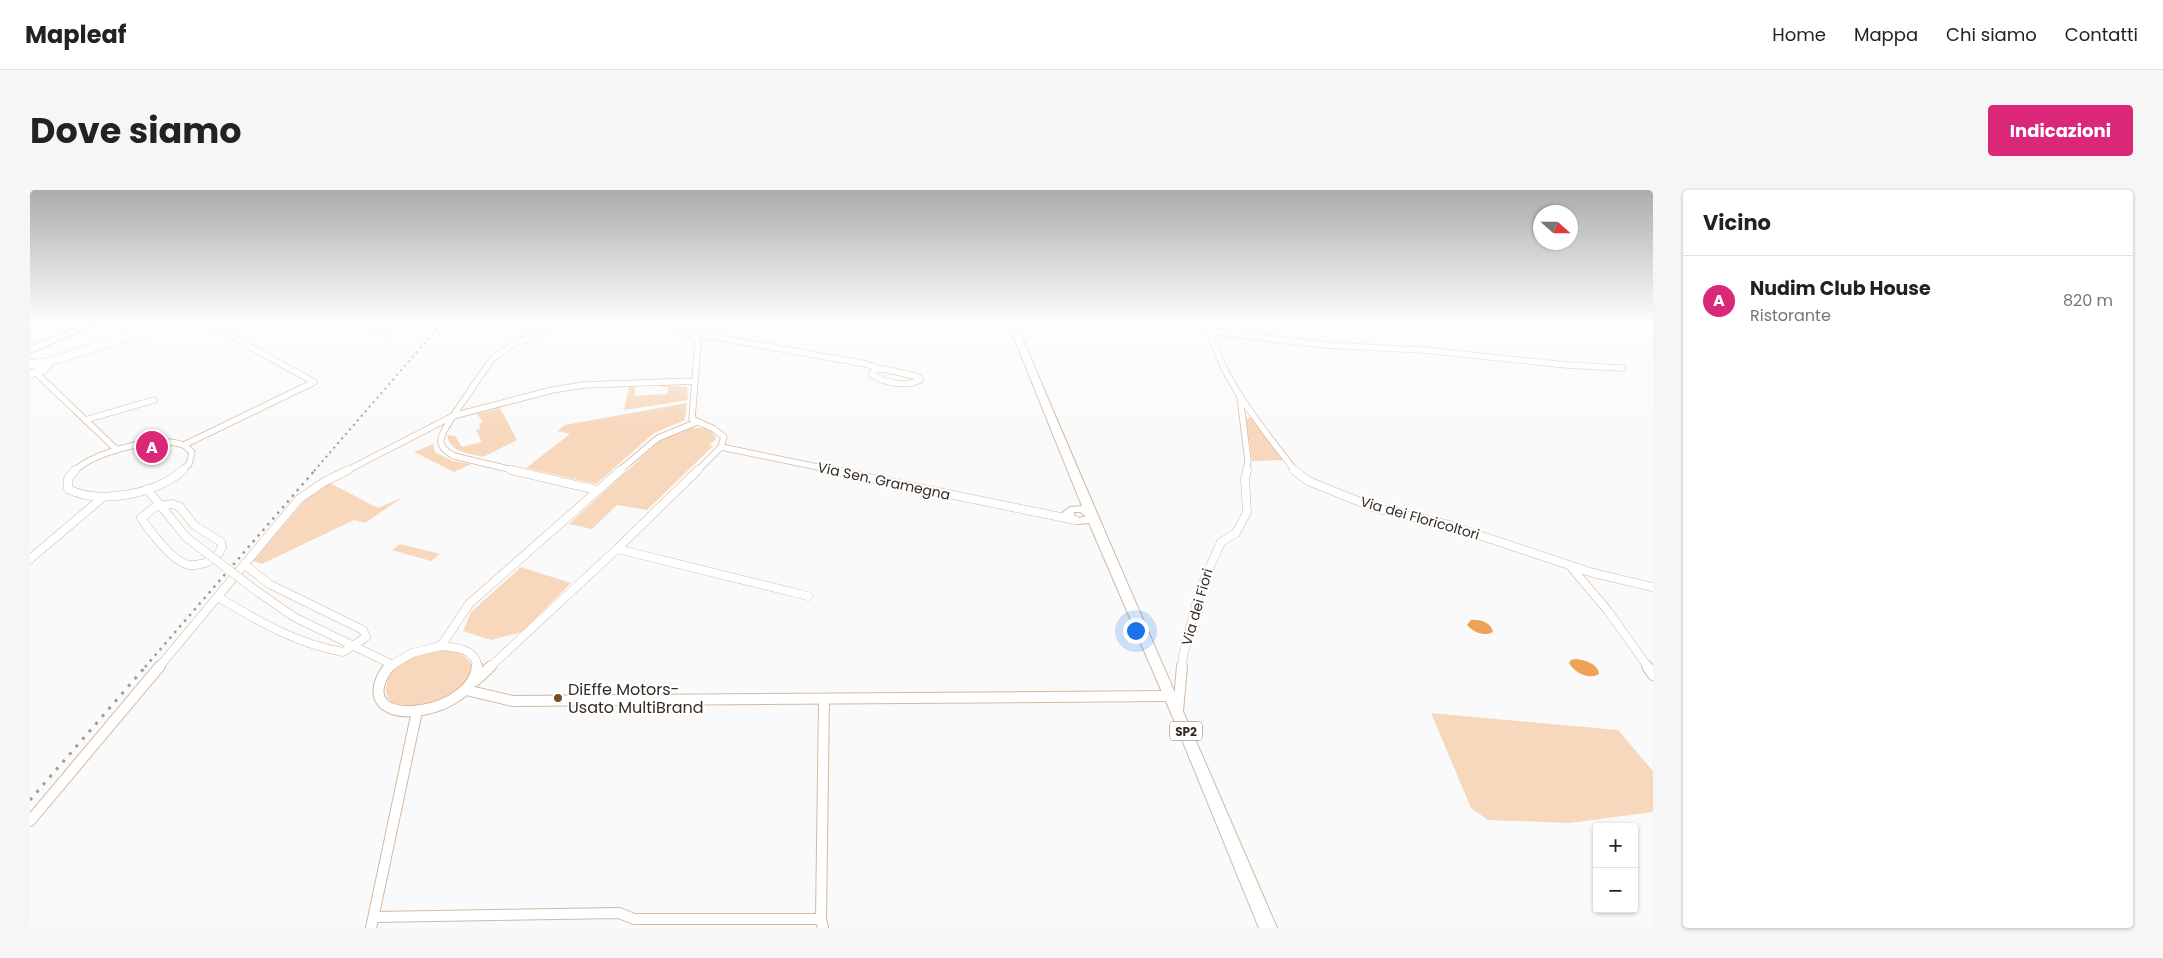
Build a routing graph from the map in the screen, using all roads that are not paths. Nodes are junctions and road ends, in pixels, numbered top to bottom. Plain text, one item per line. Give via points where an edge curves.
1 (63, 357) edge
2 (269, 357) edge
3 (494, 357) edge
4 (697, 357) edge
5 (831, 357) edge
6 (1026, 357) edge
7 (1218, 357) edge
8 (1494, 357) edge
9 (46, 363) junction
10 (30, 364) edge
11 (1622, 368) dead end
12 (880, 369) junction
13 (33, 373) edge
14 (695, 382) junction
15 (1240, 395) junction
16 (154, 400) dead end
17 (453, 416) junction
18 (85, 420) junction
19 (697, 422) junction
20 (184, 445) junction
21 (721, 447) junction
22 (116, 450) junction
23 (147, 489) junction
24 (597, 490) junction
25 (102, 498) junction
26 (160, 505) junction
27 (1080, 515) junction
28 (617, 549) junction
29 (30, 559) edge
30 (245, 565) junction
31 (1571, 567) junction
32 (1653, 587) edge
33 (808, 596) dead end
34 (218, 597) junction
35 (354, 646) junction
36 (441, 646) junction
37 (393, 664) junction
38 (1653, 675) edge
39 (466, 690) junction
40 (1170, 696) junction
41 (824, 699) junction
42 (417, 711) junction
43 (1178, 713) junction
44 (30, 821) edge
45 (373, 923) edge
46 (822, 924) edge
47 (1268, 928) edge

1 - 9 street
2 - 20 street via 314,382
3 - 17 street
4 - 14 street
5 - 12 street
6 - 27 main road via 1084,496
7 - 15 street, Via dei Floricoltori
8 - 11 street
9 - 10 street
9 - 13 street via 47,367
12 - 12 street via 874,370 872,375 904,384 920,380 914,374
13 - 18 street
14 - 17 street via 584,385 552,390
14 - 19 street via 692,419
15 - 31 street, Via dei Floricoltori via 1296,472 1308,481 1375,508 1449,525
15 - 43 street, Via dei Fiori via 1248,461 1245,479 1247,512 1236,534 1221,542 1200,589 1183,656
16 - 18 street
17 - 24 street via 439,440 445,452 466,460
17 - 30 street via 306,493
18 - 22 street
19 - 21 street via 724,437
19 - 24 street via 658,438
20 - 22 street via 150,443
20 - 23 street via 193,456 186,467
21 - 27 street, Via Sen. Gramegna via 1046,514
21 - 28 street
22 - 25 street via 81,467 68,481 68,489 77,495
23 - 25 street
23 - 26 street
24 - 36 street via 468,604
25 - 29 street
26 - 26 street via 141,518 184,563 206,562 222,550 221,542 194,525 180,507
26 - 35 street, bridge via 186,537 258,592 294,617
27 - 40 main road, SP2 via 1100,535
28 - 33 street
28 - 39 street
30 - 34 street
30 - 35 street via 269,584 362,630 366,637
31 - 32 street, Via dei Floricoltori
31 - 38 street via 1608,611
34 - 35 street via 275,630 325,650 343,652
34 - 44 street
35 - 37 street
36 - 37 street via 410,653
36 - 39 street via 462,648 475,658 477,673
37 - 42 street via 380,681 380,698 393,709
39 - 41 street via 513,701
39 - 42 street via 444,704
40 - 41 street
40 - 43 main road, SP2
41 - 46 street
42 - 45 street
43 - 47 main road, SP2
45 - 46 street via 619,913 634,920

